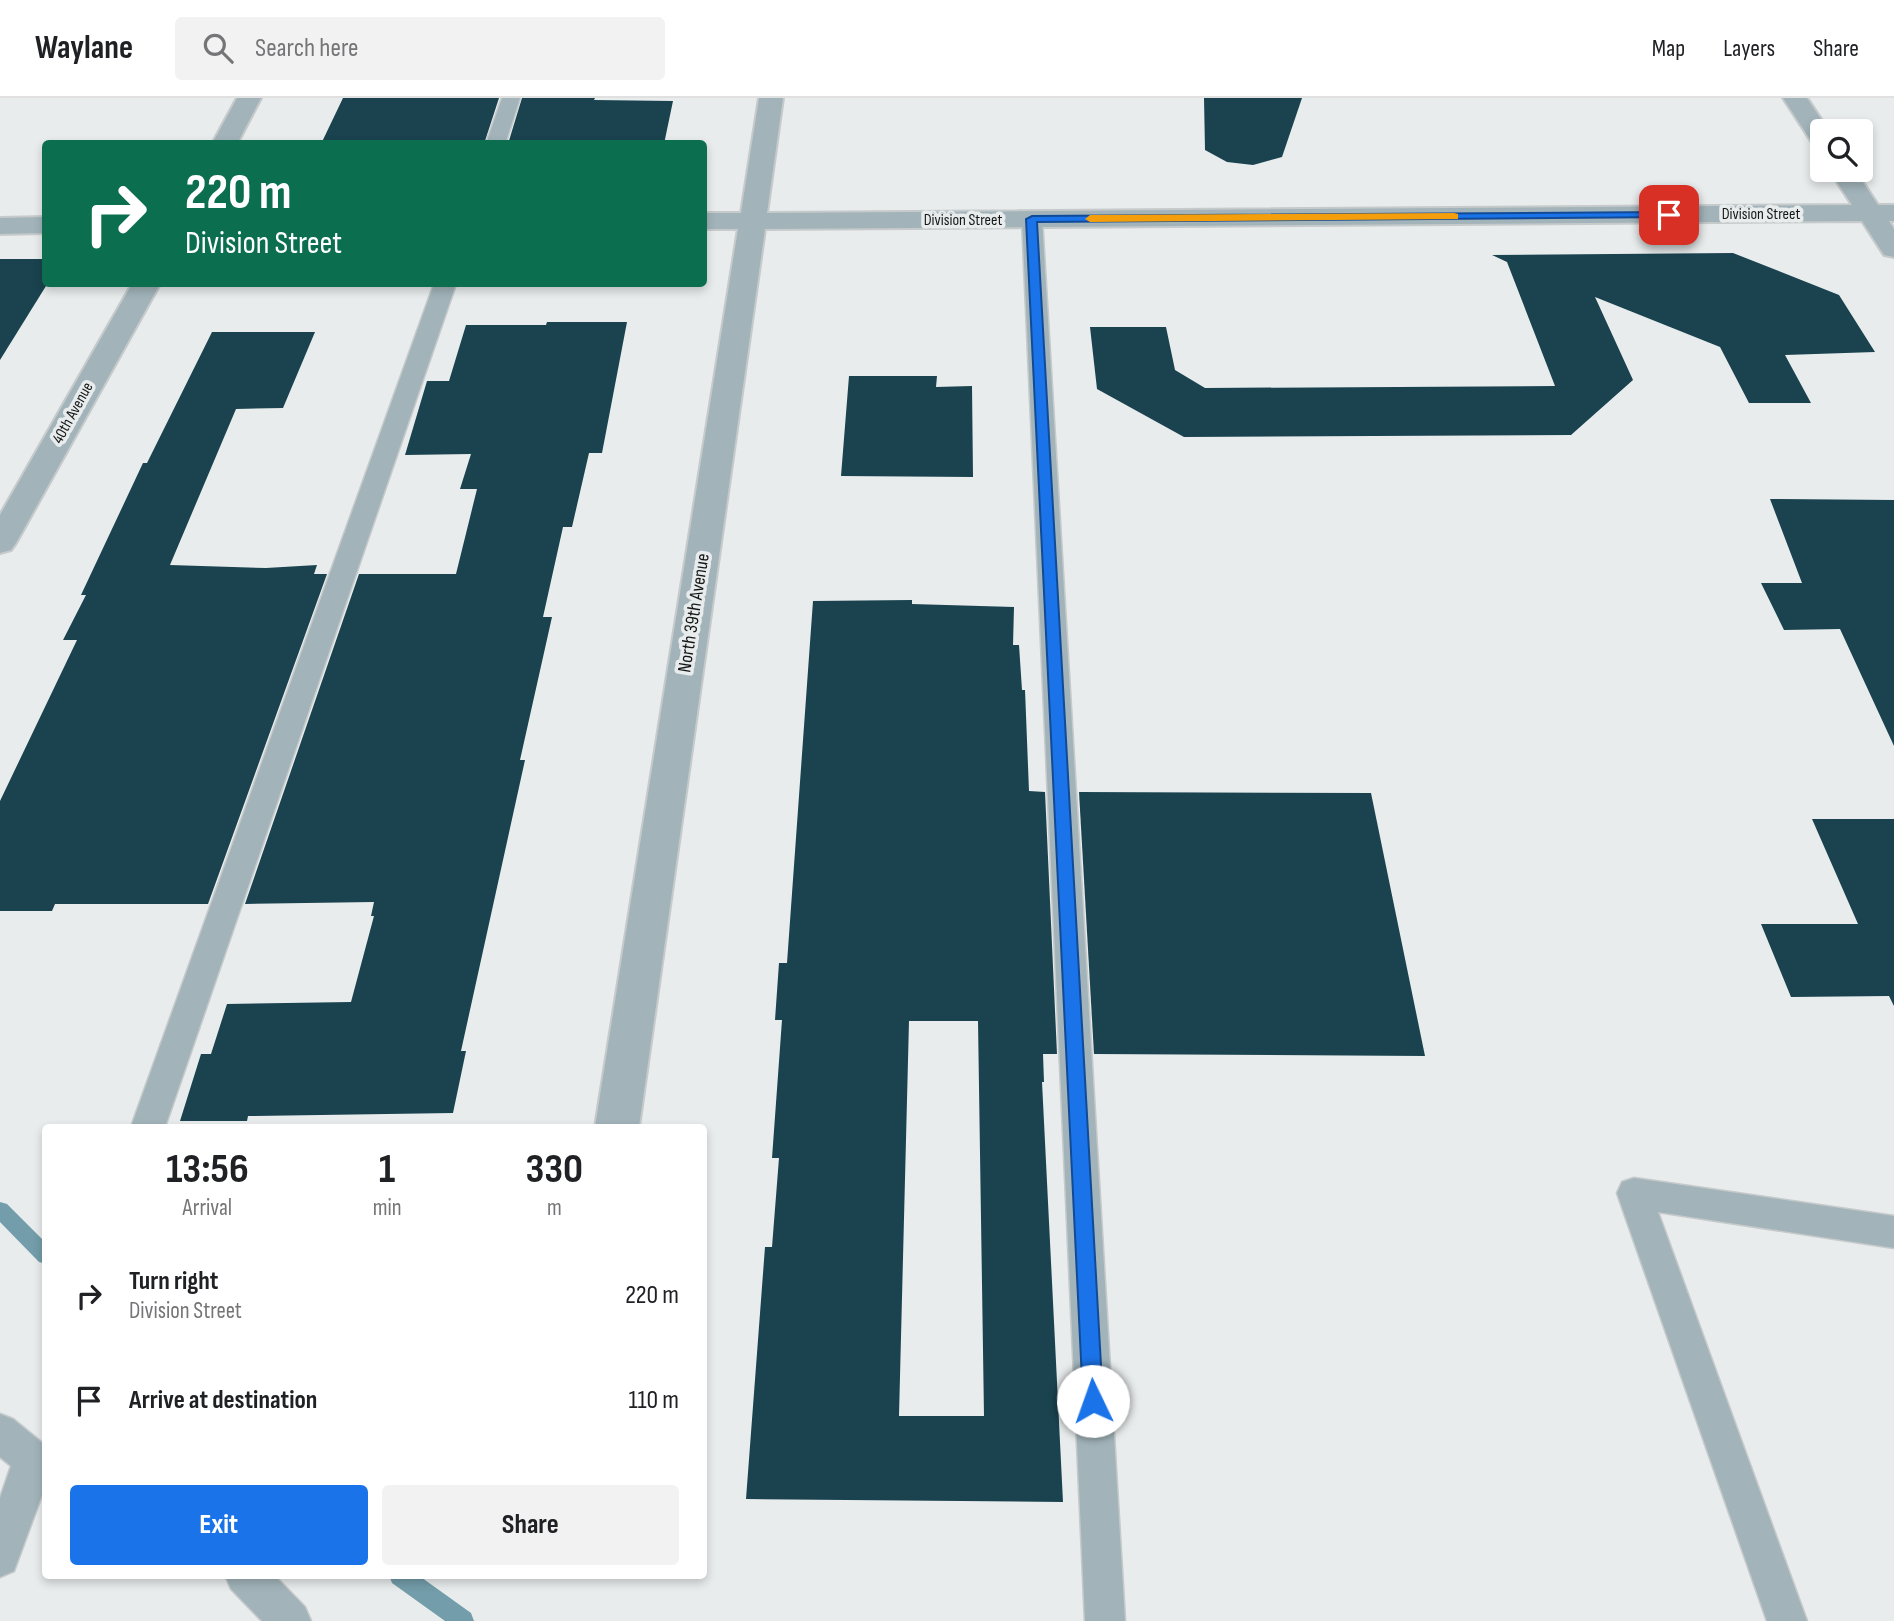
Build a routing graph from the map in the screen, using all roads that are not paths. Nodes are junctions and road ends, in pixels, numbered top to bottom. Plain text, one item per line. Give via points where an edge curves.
1 (249, 98) edge
2 (511, 98) edge
3 (771, 98) edge
4 (1795, 98) edge
5 (1810, 121) edge
6 (226, 140) edge
7 (496, 140) edge
8 (1853, 182) edge
9 (1882, 213) edge
10 (1032, 219) junction
11 (707, 221) edge
12 (753, 221) junction
13 (42, 225) edge
14 (0, 226) edge
15 (1894, 249) edge
16 (144, 287) edge
17 (445, 287) edge
18 (0, 543) edge
19 (149, 1124) edge
20 (617, 1124) edge
21 (1894, 1231) edge
22 (0, 1432) edge
23 (39, 1463) edge
24 (0, 1557) edge
25 (249, 1579) edge
26 (290, 1621) edge
27 (1104, 1621) edge
28 (1787, 1621) edge

1 - 6 street
2 - 7 lane
3 - 12 street, North 39th Avenue
4 - 5 street
8 - 9 street
9 - 10 street, Division Street
9 - 15 street
10 - 12 street, Division Street
10 - 27 lane
11 - 12 street, Division Street
12 - 20 street, North 39th Avenue
13 - 14 street
16 - 18 street, 40th Avenue
17 - 19 lane
21 - 28 lane via 1634,1193
22 - 23 lane
23 - 24 lane
25 - 26 lane

